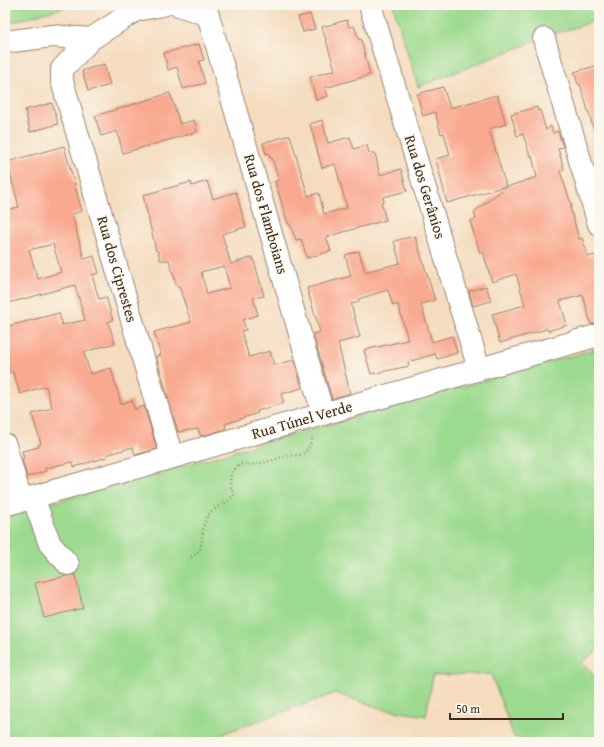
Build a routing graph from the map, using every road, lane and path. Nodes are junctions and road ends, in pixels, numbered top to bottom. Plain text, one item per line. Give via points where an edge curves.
1 (163, 5) edge
2 (179, 5) edge
3 (370, 5) edge
4 (91, 39) junction
5 (544, 39) dead end
6 (5, 42) edge
7 (599, 224) edge
8 (599, 335) edge
9 (479, 369) junction
10 (318, 415) junction
11 (5, 445) edge
12 (172, 457) junction
13 (20, 501) edge
14 (191, 557) dead end
15 (68, 564) dead end

1 - 4 street via 136,10
2 - 10 street, Rua dos Flamboians via 208,14
3 - 9 street, Rua dos Gerânios
4 - 6 street via 52,36
4 - 12 street, Rua dos Ciprestes via 62,69 62,81
5 - 7 street
8 - 9 street, Rua Túnel Verde
9 - 10 street, Rua Túnel Verde
10 - 12 street, Rua Túnel Verde
10 - 14 path via 310,446 301,454 269,462 240,464 232,472 229,478 234,494 228,502 213,509 206,519 201,532 201,548 197,555
11 - 13 street
12 - 13 street, Rua Túnel Verde
13 - 15 street via 50,544

